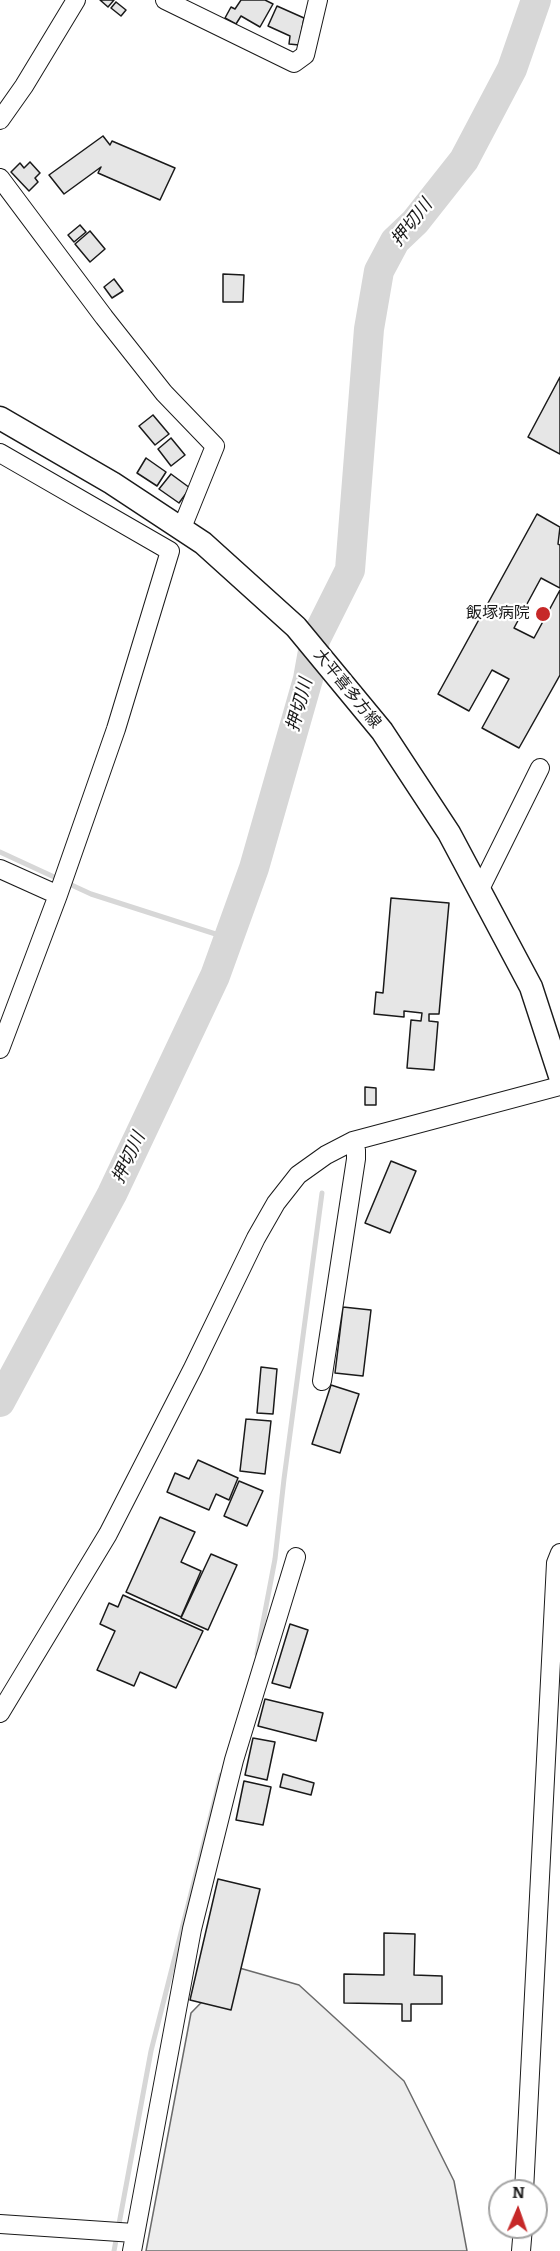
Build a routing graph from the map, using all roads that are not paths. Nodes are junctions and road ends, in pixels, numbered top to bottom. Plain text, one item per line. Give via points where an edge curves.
1 (76, 0) edge
2 (165, 0) edge
3 (318, 0) edge
4 (0, 120) edge
5 (0, 178) edge
6 (0, 418) edge
7 (0, 453) edge
8 (181, 530) junction
9 (540, 768) dead end
10 (0, 869) edge
11 (480, 889) junction
12 (58, 895) junction
13 (0, 1048) edge
14 (560, 1076) edge
15 (560, 1086) edge
16 (353, 1141) junction
17 (322, 1381) dead end
18 (560, 1553) edge
19 (296, 1557) dead end
20 (0, 1713) edge
21 (525, 2179) edge
22 (0, 2224) edge
23 (134, 2233) junction
24 (132, 2251) edge

1 - 4 street
2 - 3 street via 294,63 305,55
5 - 8 street via 150,375 215,446
6 - 8 main road, 大平喜多方線 via 112,483
7 - 12 street via 170,551 116,729
8 - 11 main road, 大平喜多方線 via 203,543 296,627 382,731 449,833
9 - 11 street
10 - 12 street
11 - 14 main road, 大平喜多方線 via 531,987
12 - 13 street
15 - 16 street
16 - 17 street via 356,1159
16 - 20 street via 298,1175 276,1203 108,1534
18 - 21 street via 556,1563
19 - 23 street via 234,1760 192,1929
22 - 23 street
23 - 24 street

